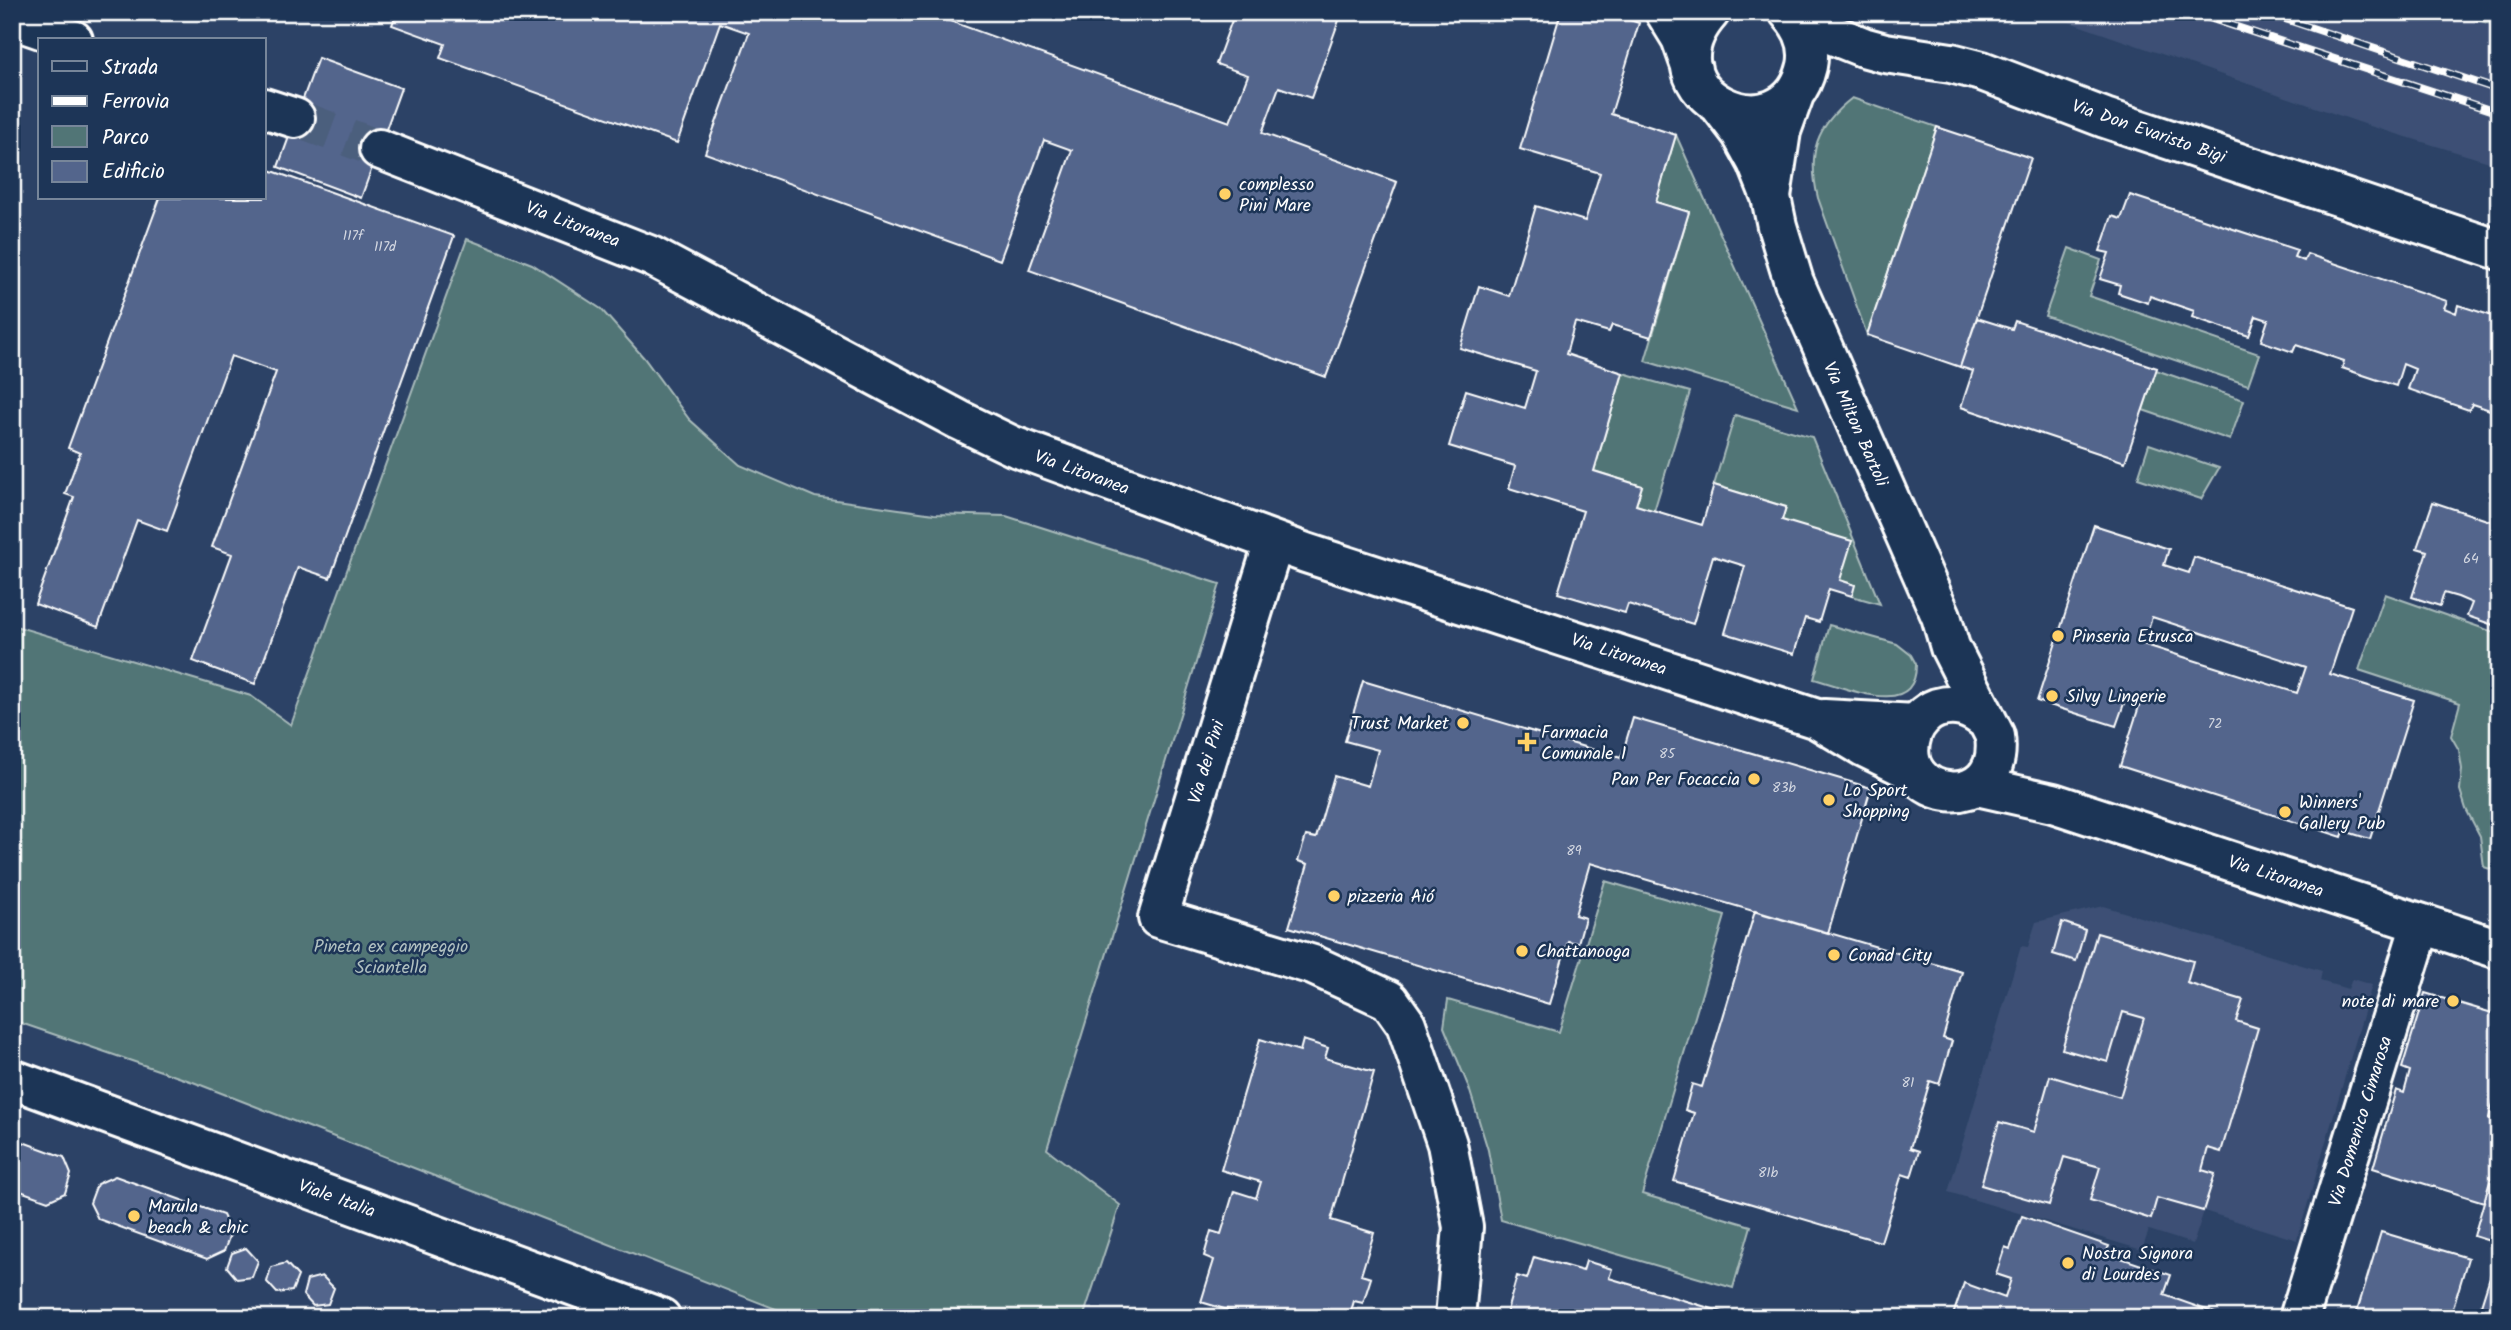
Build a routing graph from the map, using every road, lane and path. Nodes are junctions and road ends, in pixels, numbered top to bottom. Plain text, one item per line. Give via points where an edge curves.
1 (1665, 12) edge
2 (1710, 12) edge
3 (1793, 17) edge
4 (12, 19) edge
5 (67, 38) edge
6 (1692, 68) junction
7 (1794, 95) junction
8 (1721, 107) junction
9 (379, 149) tunnel mouth
10 (1772, 197) junction
11 (2499, 250) edge
12 (1274, 542) junction
13 (1950, 647) junction
14 (1817, 719) junction
15 (1919, 720) junction
16 (1991, 728) junction
17 (1915, 772) junction
18 (1977, 786) junction
19 (2053, 803) junction
20 (2421, 924) junction
21 (2499, 949) edge
22 (12, 1079) edge
23 (591, 1305) edge
24 (661, 1318) edge
25 (1455, 1318) edge
26 (2299, 1318) edge

1 - 6 street
2 - 6 street via 1698,26 1691,47
3 - 7 street, Via Don Evaristo Bigi via 1806,39 1808,59
3 - 11 street, Via Don Evaristo Bigi via 1863,47 1982,71 2105,118
4 - 5 street
6 - 8 street via 1698,84
7 - 8 street via 1759,113 1739,114
7 - 10 street, Via Milton Bartoli via 1782,131
8 - 10 street, Via Milton Bartoli via 1741,133
9 - 12 street, Via Litoranea via 651,256 1013,446
10 - 13 street, Via Milton Bartoli via 1794,282 1941,616
12 - 14 street, Via Litoranea
12 - 25 street, Via dei Pini via 1158,918 1313,965 1388,1000 1406,1024 1447,1144 1463,1227
13 - 15 street, Via Milton Bartoli via 1946,678
13 - 16 street, Via Milton Bartoli
14 - 15 street, Via Litoranea
14 - 17 street, Via Litoranea
15 - 16 street via 1934,709 1962,706 1976,712
15 - 17 street via 1909,743
16 - 18 street via 1997,750 1994,764
16 - 19 street, Via Litoranea via 2032,785
17 - 18 street via 1947,793
18 - 19 street, Via Litoranea
19 - 20 street, Via Litoranea
20 - 21 street, Via Litoranea
20 - 26 street, Via Domenico Cimarosa
22 - 23 street, Viale Italia
23 - 24 street, Viale Italia

